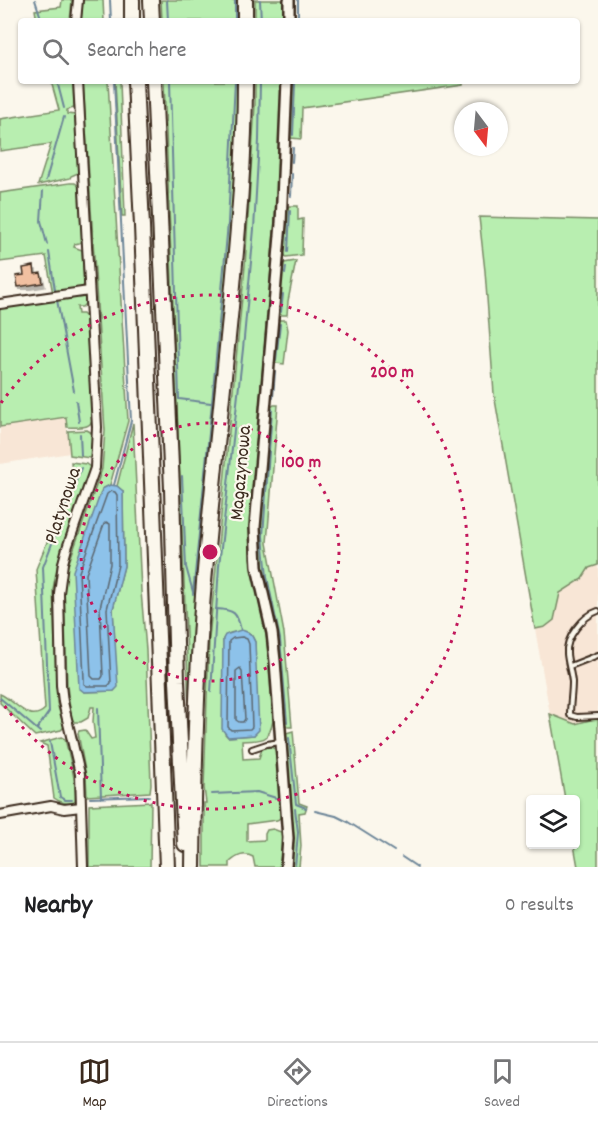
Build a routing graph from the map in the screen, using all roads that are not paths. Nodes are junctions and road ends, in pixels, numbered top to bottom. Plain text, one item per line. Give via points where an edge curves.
1 (78, 0) edge
2 (132, 0) edge
3 (151, 0) edge
4 (245, 0) edge
5 (290, 0) edge
6 (76, 18) edge
7 (132, 18) edge
8 (152, 18) edge
9 (245, 18) edge
10 (289, 18) edge
11 (78, 84) edge
12 (135, 84) edge
13 (154, 84) edge
14 (245, 84) edge
15 (287, 84) edge
16 (89, 291) junction
17 (0, 304) edge
18 (598, 611) edge
19 (598, 655) edge
20 (570, 666) junction
21 (598, 716) edge
22 (281, 742) junction
23 (252, 749) dead end
24 (81, 807) junction
25 (0, 815) edge
26 (84, 867) edge
27 (167, 867) edge
28 (187, 867) edge
29 (193, 867) edge
30 (286, 867) edge

1 - 6 street
2 - 7 highway
3 - 8 highway
4 - 9 highway
5 - 10 street
11 - 16 street, Platynowa
12 - 27 highway
13 - 28 highway
14 - 29 highway via 236,249 200,640
15 - 22 street, Magazynowa via 281,224 255,527 257,567 272,633
16 - 17 street
16 - 24 street, Platynowa via 96,462 67,548 59,593 61,685 80,774
18 - 20 lane via 570,637 566,652
19 - 20 lane
20 - 21 lane via 570,715
22 - 23 lane
22 - 30 street, Magazynowa via 288,838
24 - 25 street via 51,806
24 - 26 street, Platynowa

